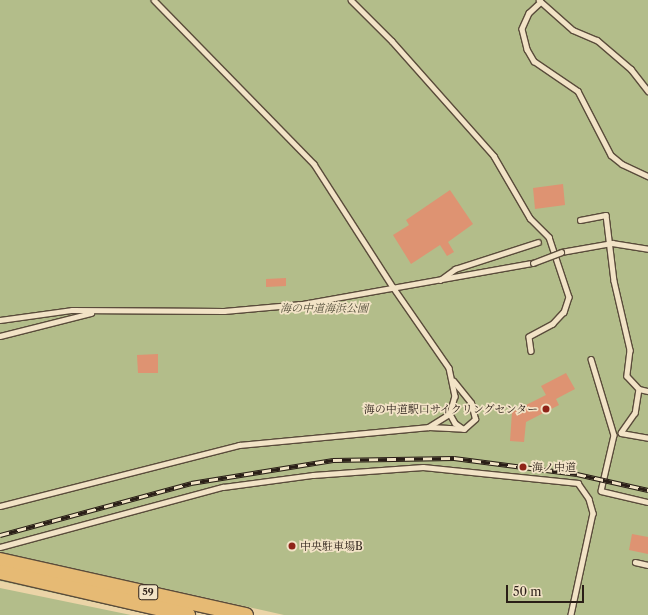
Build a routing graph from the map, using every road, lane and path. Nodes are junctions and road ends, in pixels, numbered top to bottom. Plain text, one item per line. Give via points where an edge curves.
1 (154, 0) edge
2 (351, 0) edge
3 (540, 1) edge
4 (648, 91) edge
5 (648, 176) edge
6 (580, 220) dead end
7 (538, 242) dead end
8 (612, 243) junction
9 (648, 249) edge
10 (440, 281) junction
11 (392, 287) junction
12 (96, 312) junction
13 (0, 320) edge
14 (0, 336) edge
15 (531, 351) dead end
16 (591, 359) dead end
17 (453, 381) junction
18 (639, 389) junction
19 (648, 391) edge
20 (450, 414) junction
21 (429, 427) junction
22 (464, 429) junction
23 (622, 433) junction
24 (614, 435) junction
25 (648, 438) edge
26 (648, 502) edge
27 (0, 506) edge
28 (0, 547) edge
29 (0, 560) edge
30 (635, 562) dead end
31 (648, 565) edge
32 (0, 572) edge
33 (48, 576) junction
34 (188, 615) edge
35 (246, 615) edge
36 (571, 615) edge

1 - 11 lane via 314,164
2 - 15 lane via 392,41 494,156 530,218 549,237 569,297 564,312 553,324 529,336
3 - 4 lane via 573,30 597,40 631,69
3 - 5 lane via 529,13 522,29 526,49 534,61 578,91 611,155 622,164
6 - 8 lane via 606,214
7 - 10 lane via 455,269
8 - 9 lane
8 - 10 lane, bridge via 561,252 533,263
8 - 18 lane via 614,281 630,350 627,376
10 - 11 lane
11 - 12 lane via 302,304 224,311
11 - 17 lane via 449,368
12 - 13 lane via 72,310
12 - 14 lane
16 - 24 lane
17 - 20 lane via 455,396
17 - 22 lane via 472,403 474,419
18 - 19 lane
18 - 23 lane via 635,413
20 - 21 lane
20 - 22 lane via 454,423
21 - 22 lane
21 - 27 lane via 239,445
23 - 24 lane
23 - 25 lane
24 - 26 lane via 602,491
28 - 36 lane via 223,487 313,475 423,467 578,483 589,499 593,513
29 - 33 main road, 59
30 - 31 lane
32 - 33 main road, 59
33 - 34 main road, 59
33 - 35 main road, 59

